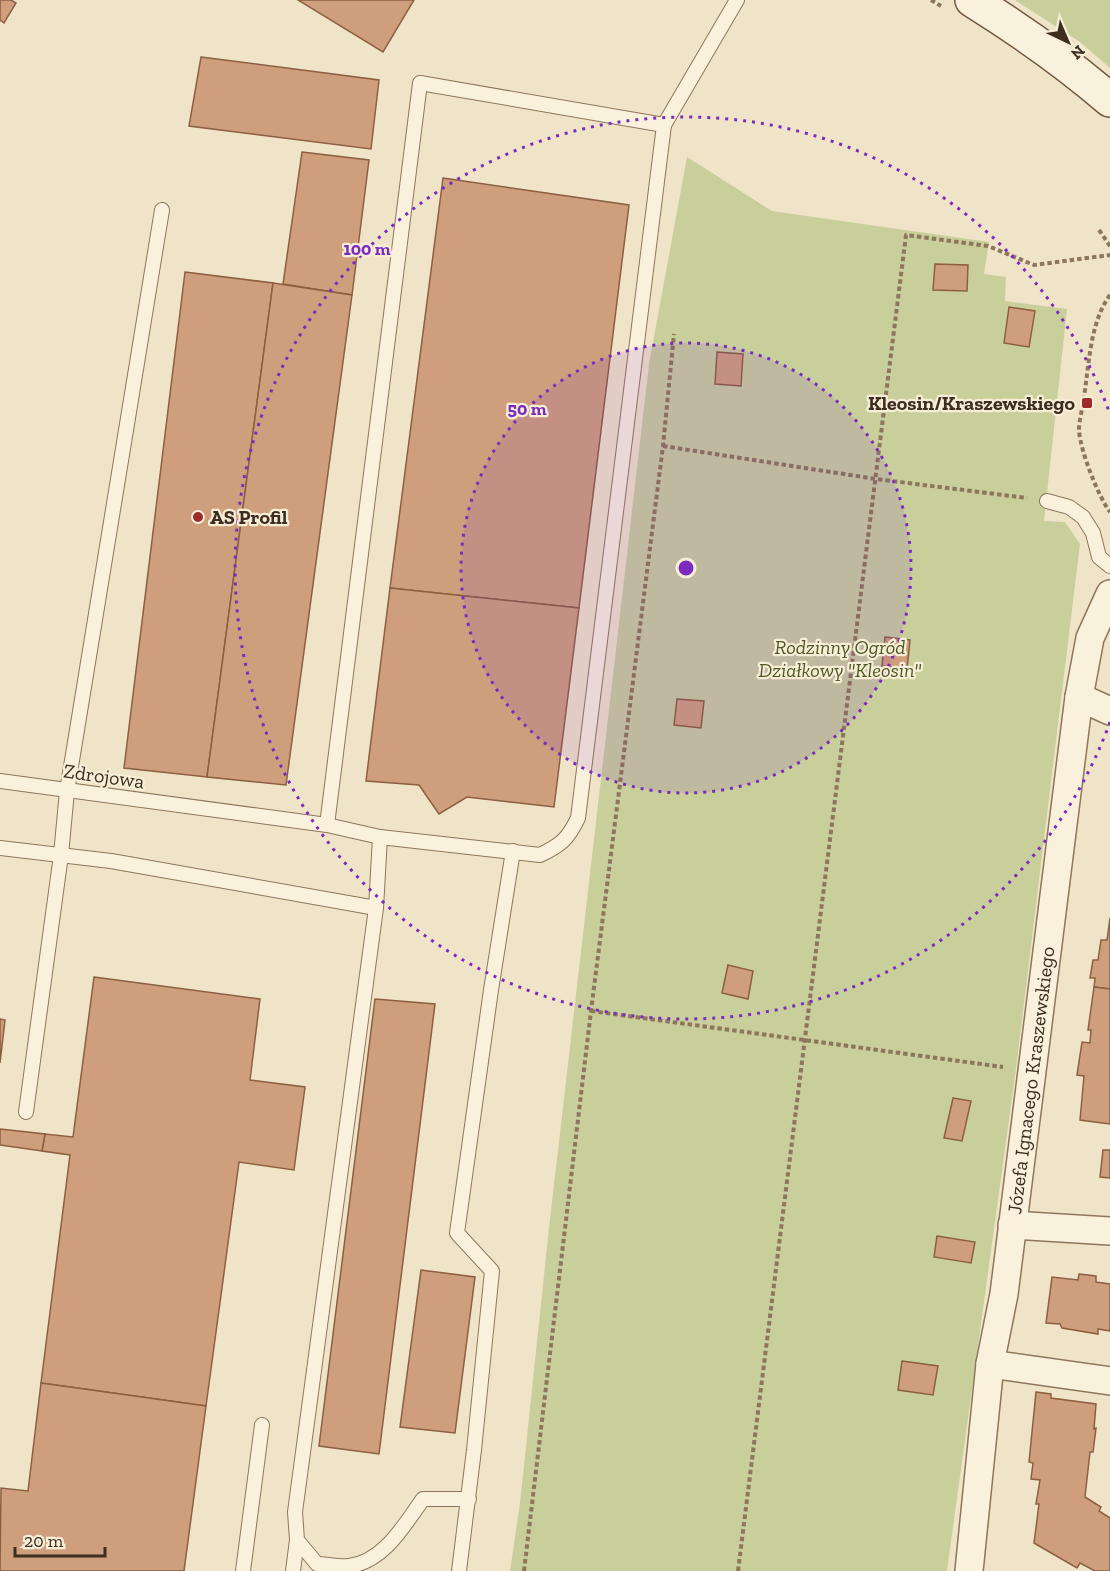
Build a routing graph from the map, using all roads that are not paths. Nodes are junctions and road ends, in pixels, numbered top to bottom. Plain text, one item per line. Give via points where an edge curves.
1 (737, 0) edge
2 (972, 0) edge
3 (1110, 100) edge
4 (664, 125) junction
5 (162, 210) dead end
6 (1047, 501) road end
7 (1110, 566) edge
8 (1110, 594) edge
9 (1079, 697) junction
10 (1110, 711) edge
11 (0, 781) edge
12 (67, 790) junction
13 (327, 825) junction
14 (380, 837) junction
15 (0, 848) edge
16 (513, 851) junction
17 (61, 855) junction
18 (376, 908) junction
19 (26, 1112) dead end
20 (1012, 1225) junction
21 (1110, 1231) edge
22 (990, 1364) junction
23 (1110, 1381) edge
24 (262, 1425) dead end
25 (469, 1499) junction
26 (297, 1540) junction
27 (243, 1571) edge
28 (293, 1571) edge
29 (459, 1571) edge
30 (969, 1571) edge

1 - 4 lane
2 - 3 street via 1019,30
4 - 13 lane via 420,83
4 - 16 lane, Zdrojowa via 578,818 570,835 557,847 540,855
5 - 12 lane
6 - 7 lane via 1069,507 1083,517 1093,533 1098,557
8 - 9 street, Józefa Ignacego Kraszewskiego via 1090,638
9 - 10 street
9 - 20 street, Józefa Ignacego Kraszewskiego
11 - 12 lane, Zdrojowa
12 - 13 lane, Zdrojowa
12 - 17 lane
13 - 14 lane, Zdrojowa
14 - 16 lane, Zdrojowa
14 - 18 lane
15 - 17 lane
16 - 25 lane via 457,1233 492,1271
17 - 18 lane
17 - 19 lane
18 - 26 lane via 295,1512
20 - 21 street
20 - 22 street, Józefa Ignacego Kraszewskiego
22 - 23 street
22 - 30 street, Józefa Ignacego Kraszewskiego
24 - 27 lane
25 - 26 lane via 423,1500 374,1558 349,1566 317,1564
25 - 29 lane
26 - 28 lane

